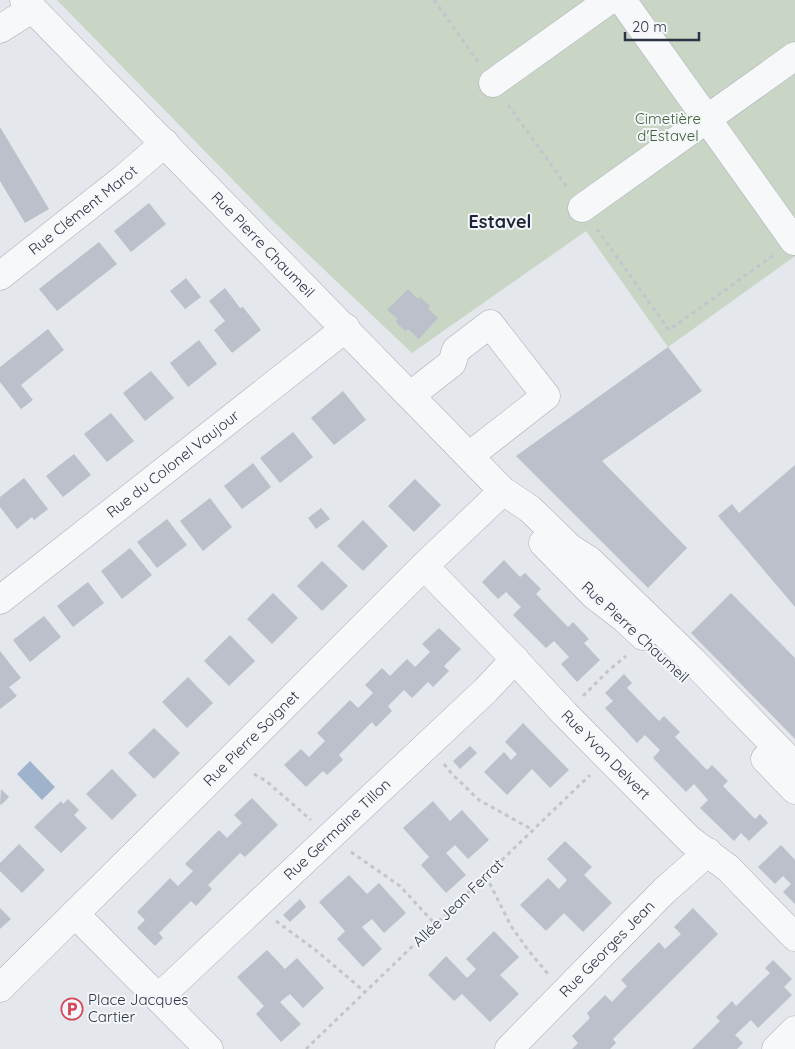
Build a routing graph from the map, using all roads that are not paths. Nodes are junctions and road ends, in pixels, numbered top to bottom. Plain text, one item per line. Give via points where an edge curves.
1 (609, 0) edge
2 (622, 0) edge
3 (28, 4) edge
4 (0, 29) edge
5 (795, 56) edge
6 (493, 83) road end
7 (707, 119) junction
8 (165, 143) junction
9 (582, 208) road end
10 (794, 241) edge
11 (0, 276) edge
12 (346, 328) junction
13 (411, 395) junction
14 (469, 456) junction
15 (504, 491) junction
16 (424, 566) junction
17 (0, 600) edge
18 (515, 660) junction
19 (795, 766) edge
20 (795, 790) edge
21 (708, 852) junction
22 (75, 914) junction
23 (795, 937) edge
24 (0, 988) edge
25 (158, 998) junction
26 (795, 1030) edge
27 (208, 1049) edge
28 (509, 1049) edge
29 (776, 1049) edge

1 - 6 street
2 - 7 street
3 - 4 street
3 - 8 street, Rue Pierre Chaumeil
5 - 7 street
7 - 9 street
7 - 10 street
8 - 11 street, Rue Clément Marot
8 - 12 street, Rue Pierre Chaumeil
12 - 13 street, Rue Pierre Chaumeil
12 - 17 street, Rue du Colonel Vaujour
13 - 14 street, Rue Pierre Chaumeil
13 - 14 street via 452,363 456,350 490,324 546,396
14 - 15 street, Rue Pierre Chaumeil
15 - 16 street, Rue Pierre Soignet
15 - 19 street, Rue Pierre Chaumeil via 530,509 570,548 590,560
15 - 20 street, Rue Pierre Chaumeil via 513,514 595,596 647,640
16 - 18 street, Rue Yvon Delvert
16 - 22 street, Rue Pierre Soignet
18 - 21 street, Rue Yvon Delvert via 690,840
18 - 25 street, Rue Germaine Tillon
21 - 23 street, Rue Yvon Delvert via 728,868
21 - 28 street, Rue Georges Jean via 664,892
22 - 24 street, Rue Pierre Soignet
22 - 25 street
25 - 27 street
26 - 29 street

